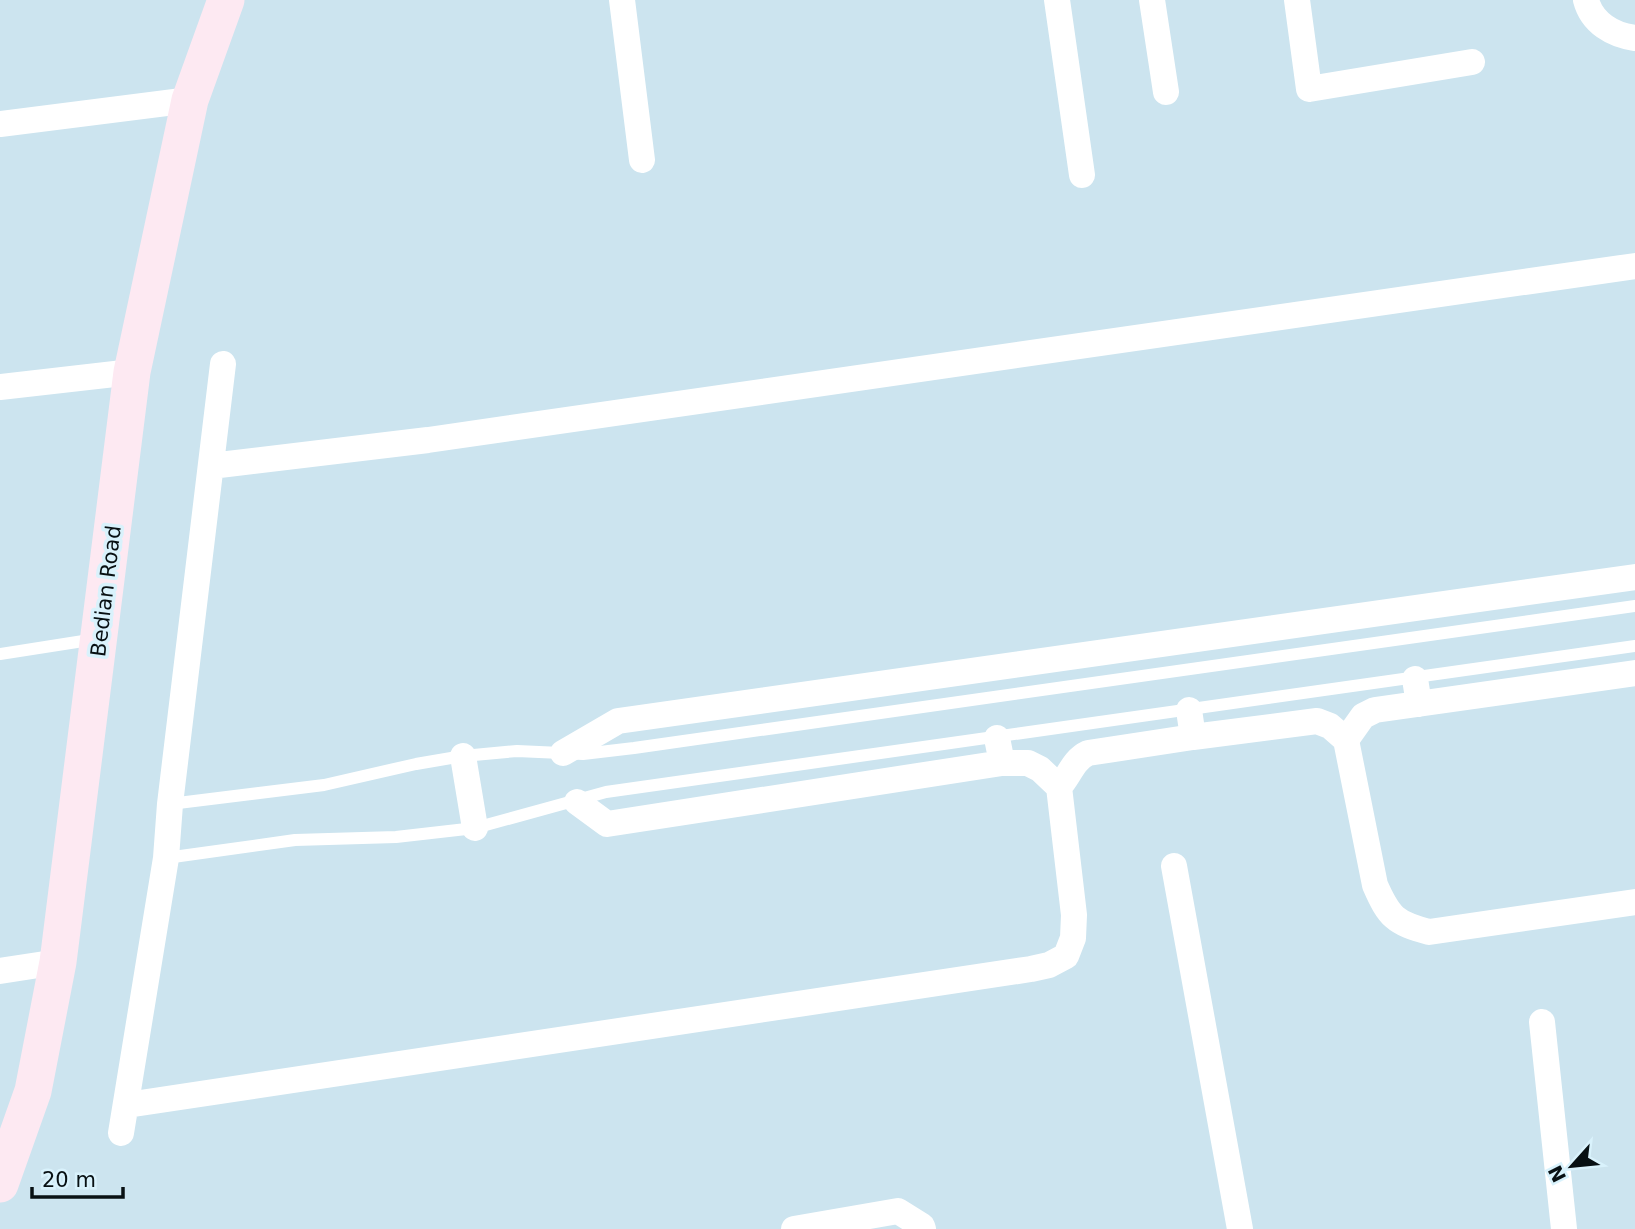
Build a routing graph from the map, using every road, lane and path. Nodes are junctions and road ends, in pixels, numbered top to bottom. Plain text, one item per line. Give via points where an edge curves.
1 (226, 0) edge
2 (622, 0) edge
3 (1057, 0) edge
4 (1152, 0) edge
5 (1297, 0) edge
6 (1586, 0) edge
7 (1635, 38) edge
8 (1472, 62) dead end
9 (1166, 92) dead end
10 (190, 100) junction
11 (0, 124) edge
12 (642, 160) dead end
13 (1082, 175) dead end
14 (1635, 266) edge
15 (223, 364) dead end
16 (132, 372) junction
17 (0, 387) edge
18 (211, 466) junction
19 (1635, 577) edge
20 (1635, 606) edge
21 (100, 639) junction
22 (1635, 646) edge
23 (0, 654) edge
24 (1635, 673) edge
25 (1417, 691) junction
26 (1189, 710) junction
27 (1193, 737) junction
28 (1346, 740) junction
29 (999, 750) junction
30 (563, 753) junction
31 (463, 757) junction
32 (1059, 787) junction
33 (577, 802) joint
34 (170, 804) junction
35 (475, 828) junction
36 (166, 858) junction
37 (1174, 866) dead end
38 (1635, 902) edge
39 (58, 962) junction
40 (0, 971) edge
41 (1542, 1022) dead end
42 (127, 1105) junction
43 (121, 1133) dead end
44 (0, 1184) edge
45 (794, 1229) edge
46 (923, 1229) edge
47 (1240, 1229) edge
48 (1564, 1229) edge

1 - 10 main road, Bedian Road
2 - 12 street
3 - 13 street
4 - 9 street
5 - 8 street via 1309,89
6 - 7 street via 1604,27
10 - 11 street
10 - 16 main road, Bedian Road
14 - 18 street via 428,440
15 - 18 street
16 - 17 street
16 - 21 main road, Bedian Road
18 - 34 street
19 - 30 street via 618,721
20 - 30 lane via 634,748
21 - 23 lane
21 - 39 main road, Bedian Road
22 - 25 lane
24 - 25 street
25 - 26 lane
25 - 28 street via 1363,716
26 - 27 street
26 - 29 lane
27 - 28 street via 1317,721
27 - 32 street via 1088,753
28 - 38 street via 1375,885 1383,904 1402,925 1429,932
29 - 32 street via 1040,769
29 - 33 street via 607,824
30 - 31 lane via 517,751
31 - 34 lane via 324,785
31 - 35 street
32 - 42 street via 1073,938 1066,956 1049,965
33 - 35 lane
34 - 36 street
35 - 36 lane via 396,837 295,840
36 - 42 street
37 - 47 street
39 - 40 street
39 - 44 main road, Bedian Road via 33,1091
41 - 48 street
42 - 43 street
45 - 46 street via 898,1211

